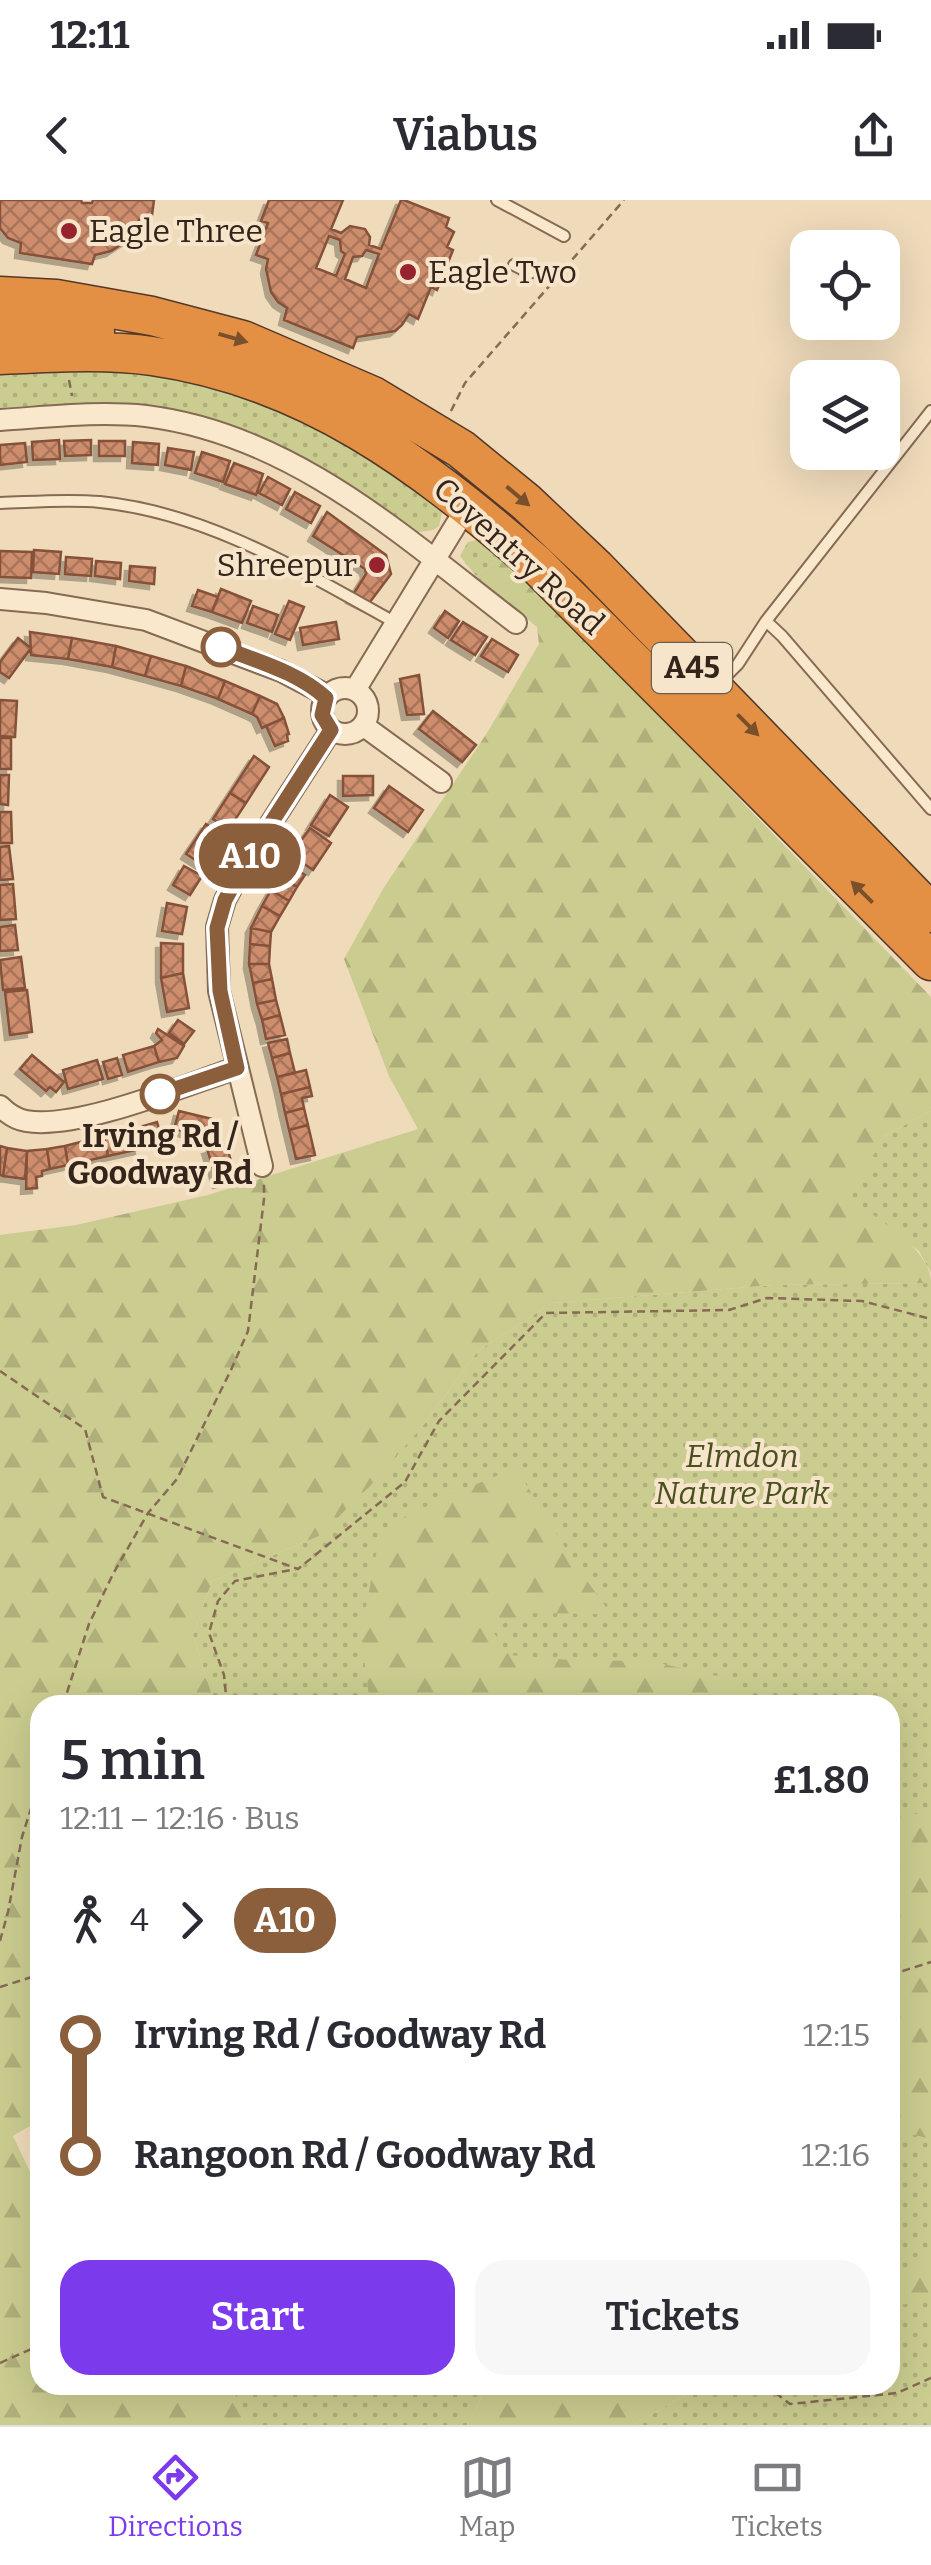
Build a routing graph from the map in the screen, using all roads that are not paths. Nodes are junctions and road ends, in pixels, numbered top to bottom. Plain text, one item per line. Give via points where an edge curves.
1 (497, 200) edge
2 (527, 200) edge
3 (520, 211) junction
4 (564, 236) dead end
5 (514, 265) dead end
6 (530, 273) dead end
7 (0, 296) edge
8 (0, 322) edge
9 (0, 354) edge
10 (232, 372) junction
11 (931, 411) edge
12 (0, 420) edge
13 (0, 503) edge
14 (468, 504) junction
15 (434, 560) junction
16 (0, 600) edge
17 (766, 622) junction
18 (396, 623) junction
19 (516, 624) dead end
20 (355, 690) junction
21 (712, 690) junction
22 (326, 698) junction
23 (364, 726) junction
24 (331, 730) junction
25 (441, 782) dead end
26 (931, 809) edge
27 (931, 913) edge
28 (931, 961) edge
29 (237, 1068) junction
30 (0, 1106) edge
31 (262, 1166) road end

1 - 3 lane
2 - 3 lane
3 - 4 lane
5 - 6 lane
7 -> 21 highway, Coventry Road / A45 via 56,299 225,335 373,396 461,449 526,502
8 - 10 highway via 109,333 188,352
9 - 10 highway, Coventry Road / A45 via 151,356
10 - 14 highway, Coventry Road / A45 via 321,408
11 - 17 lane
12 - 15 street, Coventry Road via 144,416 218,432 314,474
13 - 18 lane via 99,502 164,514 240,540
14 - 15 street
28 -> 14 highway, Coventry Road / A45
15 - 18 street
15 - 19 street, Coventry Road
16 - 22 street via 146,620 281,671
17 - 21 lane
17 - 26 lane
18 - 20 street
20 - 22 street via 339,689
20 - 23 street via 368,706
21 -> 27 highway, Coventry Road / A45
22 - 24 street via 322,715
23 - 24 street via 351,734
23 - 25 street
24 - 29 street via 244,865 217,928 220,991
29 - 30 street via 58,1122 14,1118
29 - 31 street

